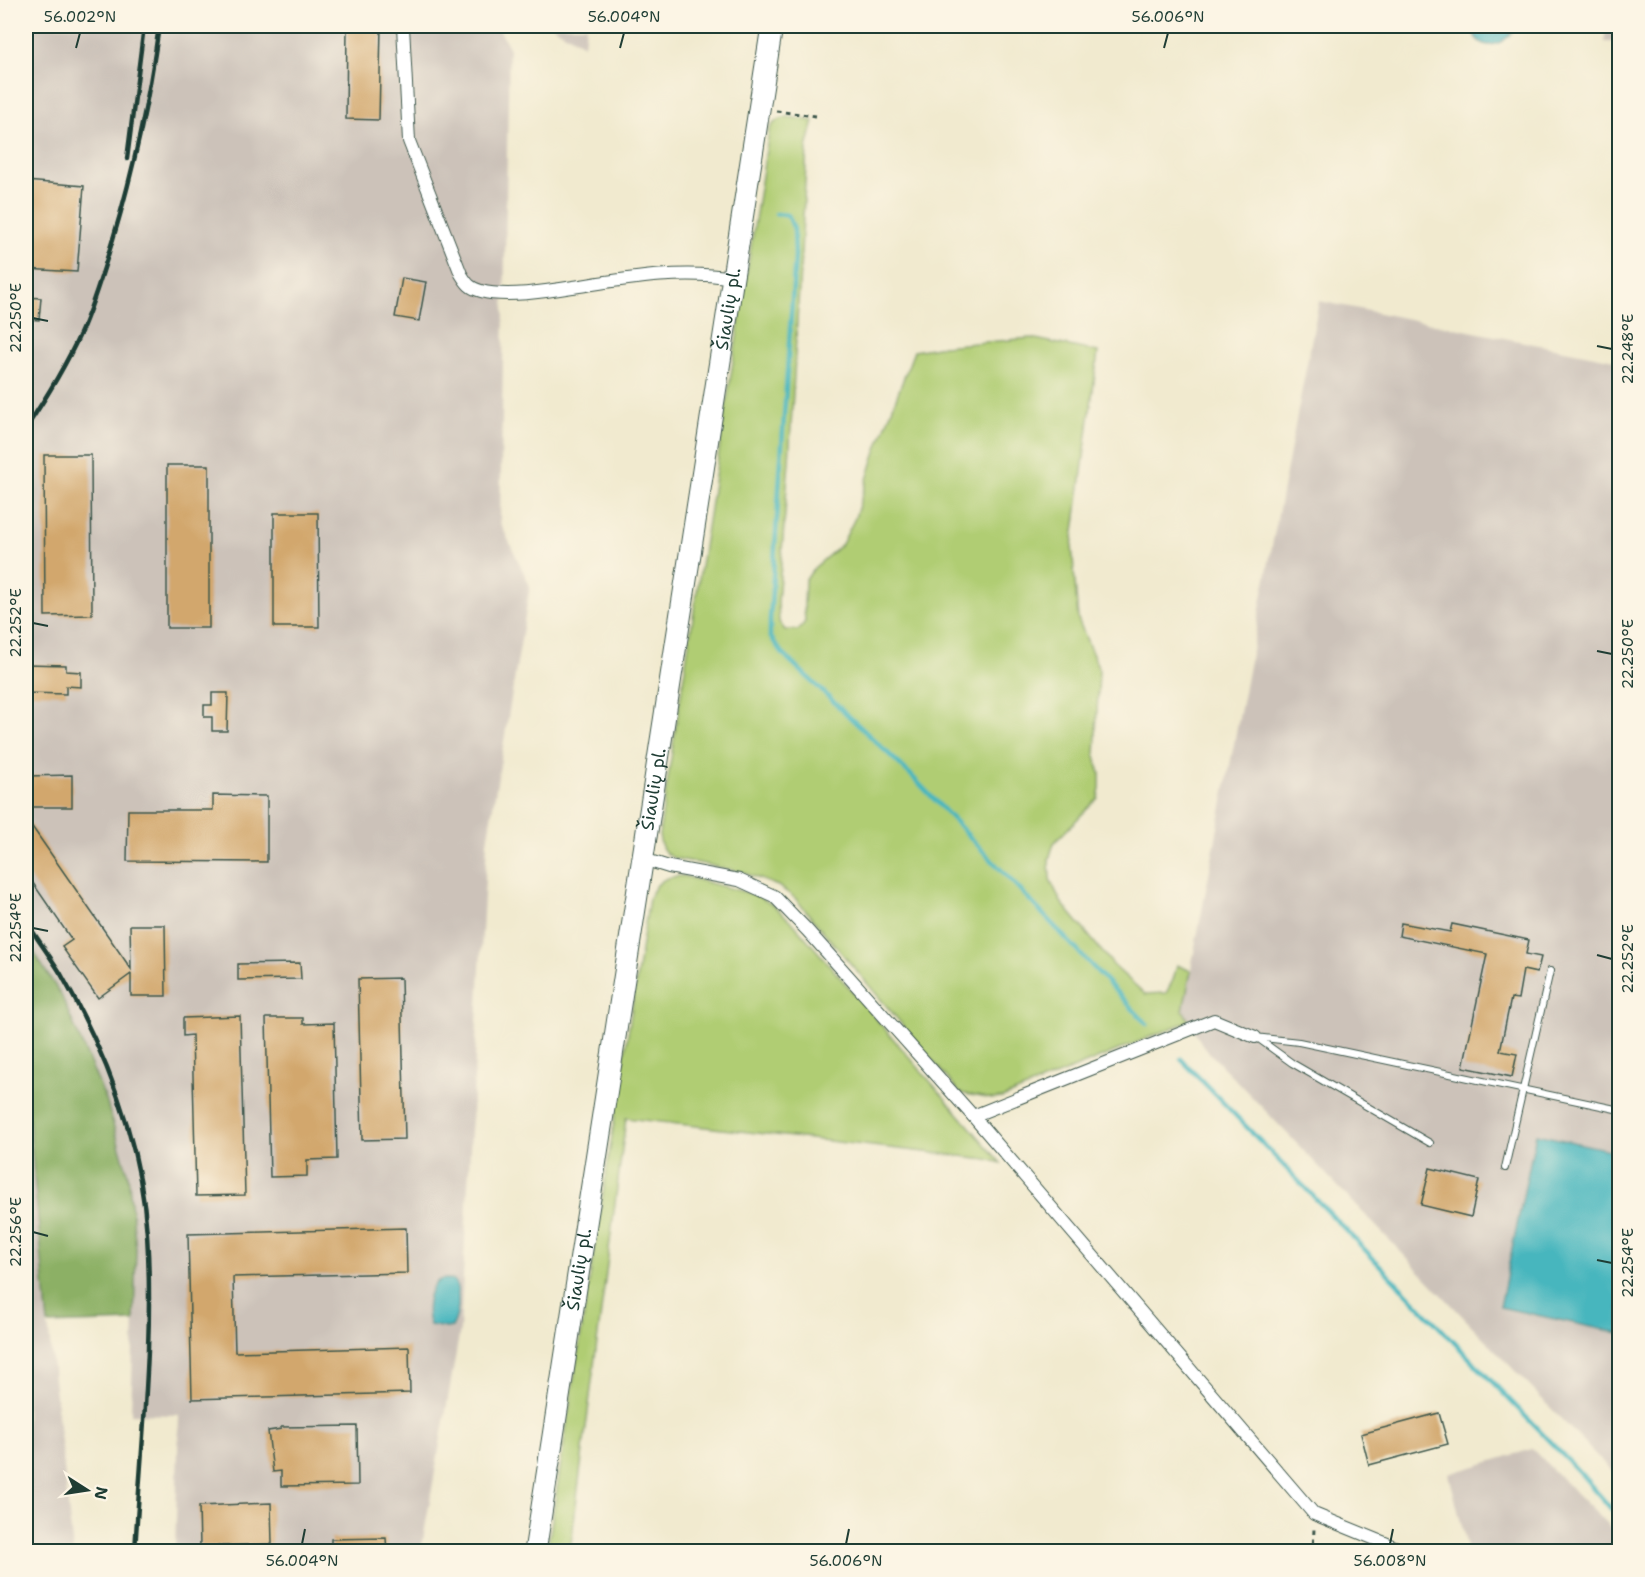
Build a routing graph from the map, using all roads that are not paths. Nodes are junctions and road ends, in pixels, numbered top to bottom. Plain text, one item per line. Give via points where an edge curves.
1 (403, 26) edge
2 (772, 26) edge
3 (733, 278) junction
4 (643, 859) junction
5 (1550, 971) dead end
6 (1255, 1037) junction
7 (1522, 1090) junction
8 (1620, 1110) edge
9 (973, 1116) junction
10 (1431, 1143) dead end
11 (1505, 1168) dead end
12 (535, 1551) edge
13 (1407, 1551) edge

1 - 3 street via 410,141 468,286 483,292 530,293 664,275
2 - 3 highway, Šiaulių pl.
3 - 4 highway, Šiaulių pl.
4 - 9 street via 739,880 774,896
4 - 12 highway, Šiaulių pl.
5 - 7 lane
6 - 7 lane via 1299,1042
6 - 9 street via 1214,1020
6 - 10 lane via 1292,1063
7 - 8 lane
7 - 11 lane
9 - 13 street via 1314,1514

